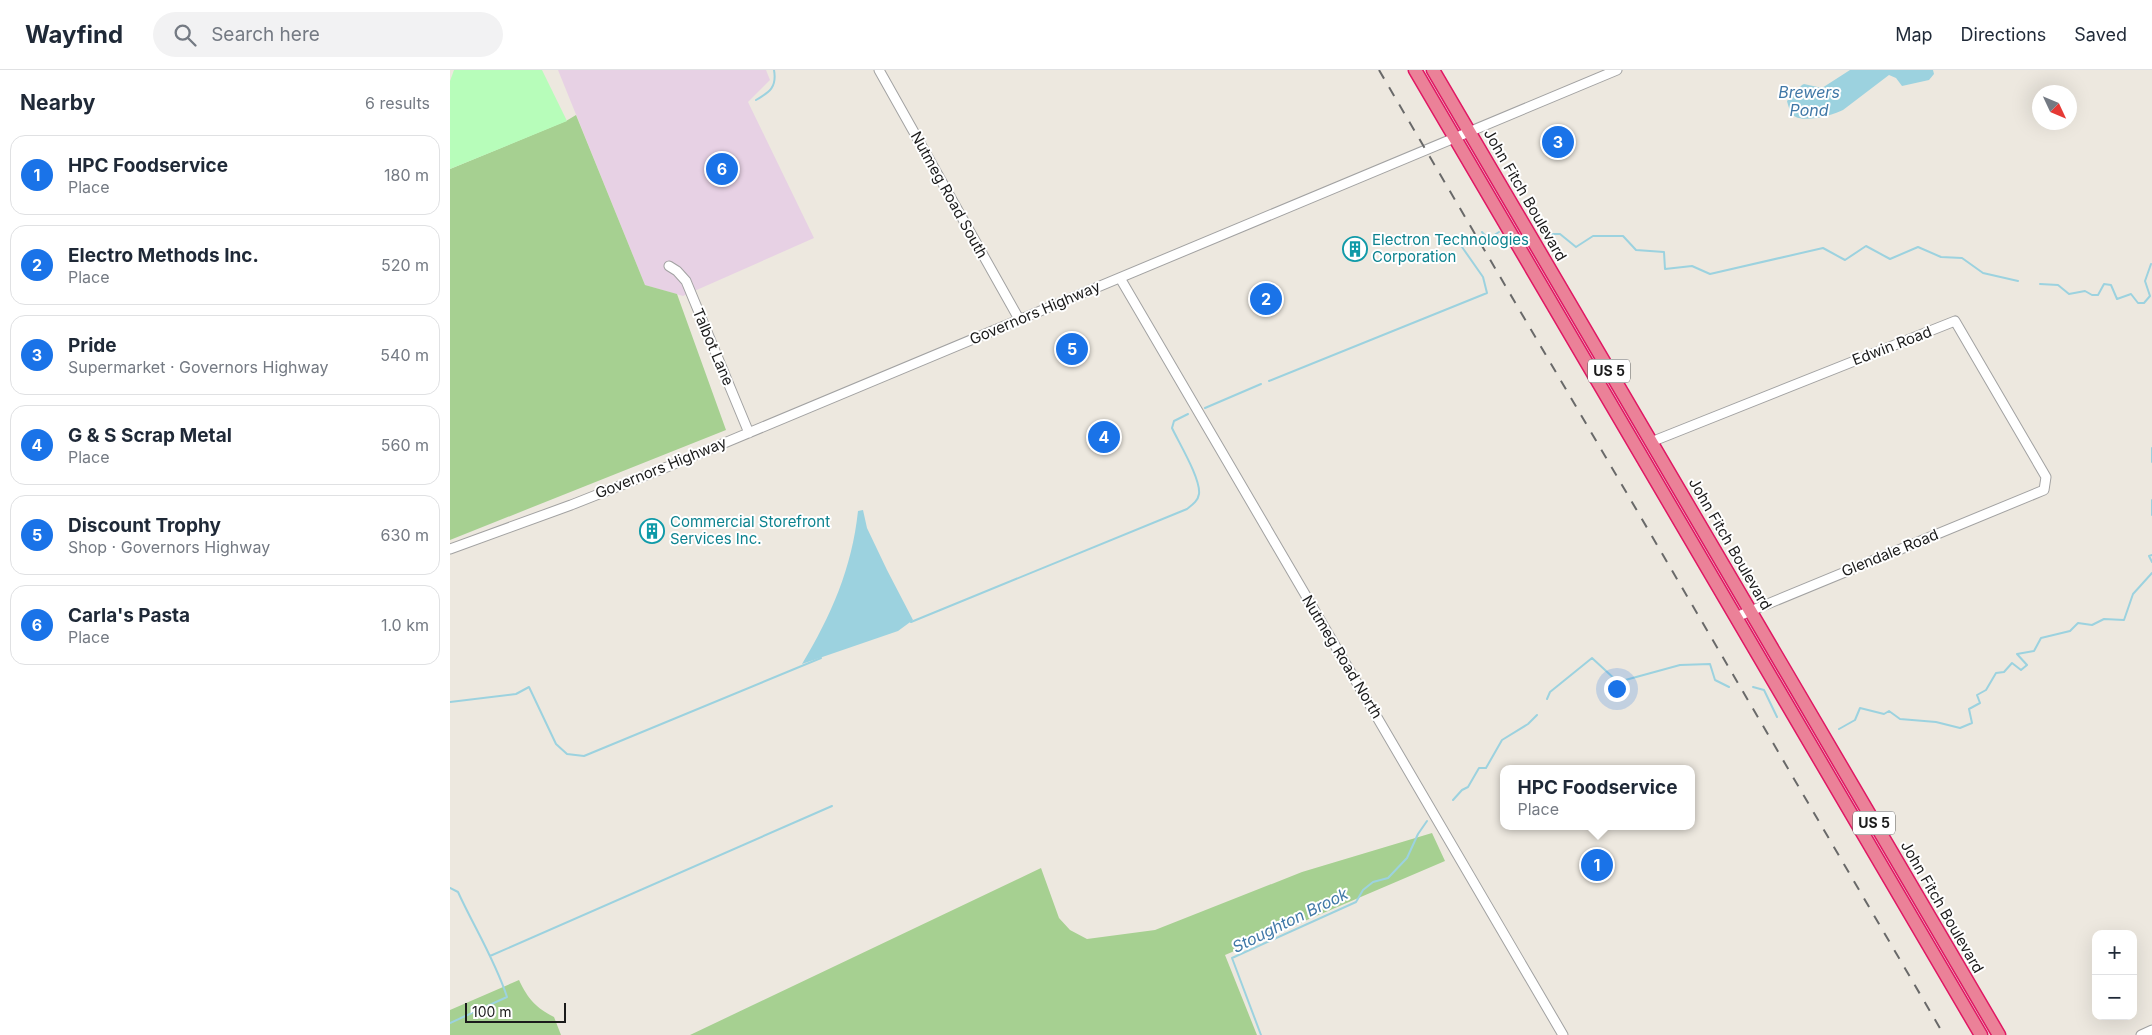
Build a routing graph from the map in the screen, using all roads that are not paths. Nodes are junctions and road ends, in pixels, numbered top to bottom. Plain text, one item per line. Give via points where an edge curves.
1 (879, 70) edge
2 (1415, 70) edge
3 (1433, 70) edge
4 (1617, 70) edge
5 (1468, 131) junction
6 (1454, 136) junction
7 (669, 266) dead end
8 (1120, 278) junction
9 (1019, 319) junction
10 (749, 433) junction
11 (1651, 442) junction
12 (2044, 490) joint
13 (450, 549) edge
14 (1750, 611) junction
15 (1736, 617) junction
16 (2152, 1030) edge
17 (1563, 1035) edge
18 (1981, 1035) edge
19 (1998, 1035) edge
20 (2141, 1035) edge

1 - 9 street, Nutmeg Road South
2 - 6 highway, John Fitch Boulevard / US 5
3 - 5 highway, John Fitch Boulevard / US 5
4 - 5 street, Governors Highway
5 - 6 street, Governors Highway
5 - 11 highway, John Fitch Boulevard / US 5
6 - 8 street, Governors Highway
6 - 15 highway, John Fitch Boulevard / US 5
7 - 10 street, Talbot Lane via 686,281
8 - 9 street, Governors Highway
8 - 17 street, Nutmeg Road North
9 - 10 street, Governors Highway
10 - 13 street, Governors Highway via 572,505
11 - 12 street, Edwin Road via 1955,321 2046,477
11 - 14 highway, John Fitch Boulevard / US 5
12 - 14 street, Glendale Road
14 - 15 street, Glendale Road
14 - 19 highway, John Fitch Boulevard / US 5
15 - 18 highway, John Fitch Boulevard / US 5
16 - 20 street

